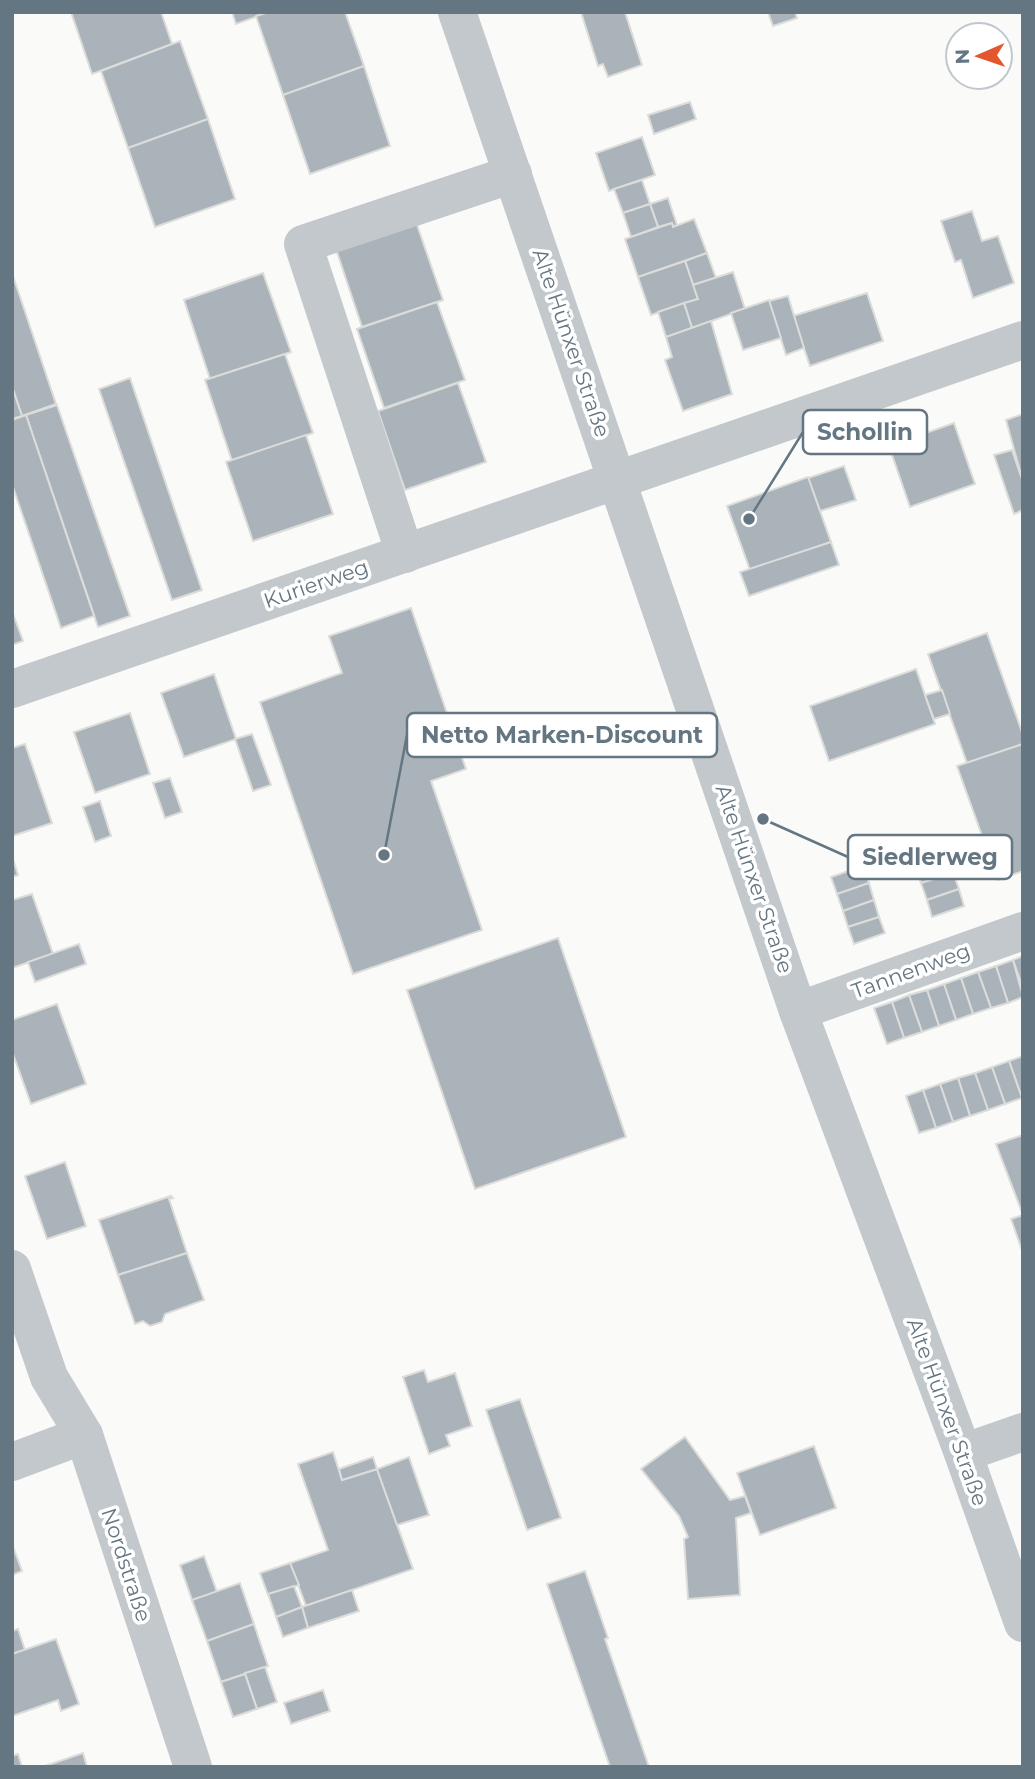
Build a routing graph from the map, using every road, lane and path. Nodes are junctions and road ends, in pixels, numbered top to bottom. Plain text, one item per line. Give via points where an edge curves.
1 (457, 12) edge
2 (513, 174) junction
3 (1023, 340) edge
4 (619, 480) junction
5 (405, 554) junction
6 (12, 689) edge
7 (1023, 931) edge
8 (798, 1011) junction
9 (12, 1269) edge
10 (1023, 1432) edge
11 (84, 1435) junction
12 (963, 1453) junction
13 (12, 1462) edge
14 (1023, 1623) edge
15 (193, 1767) edge

1 - 2 street, Alte Hünxer Straße
2 - 4 street, Alte Hünxer Straße
2 - 5 street via 303,244
3 - 4 street, Kurierweg
4 - 5 street, Kurierweg
4 - 8 street, Alte Hünxer Straße
5 - 6 street, Kurierweg
7 - 8 street, Tannenweg
8 - 12 street, Alte Hünxer Straße
9 - 11 street via 49,1377
10 - 12 street
11 - 13 street
11 - 15 street, Nordstraße
12 - 14 street, Alte Hünxer Straße

